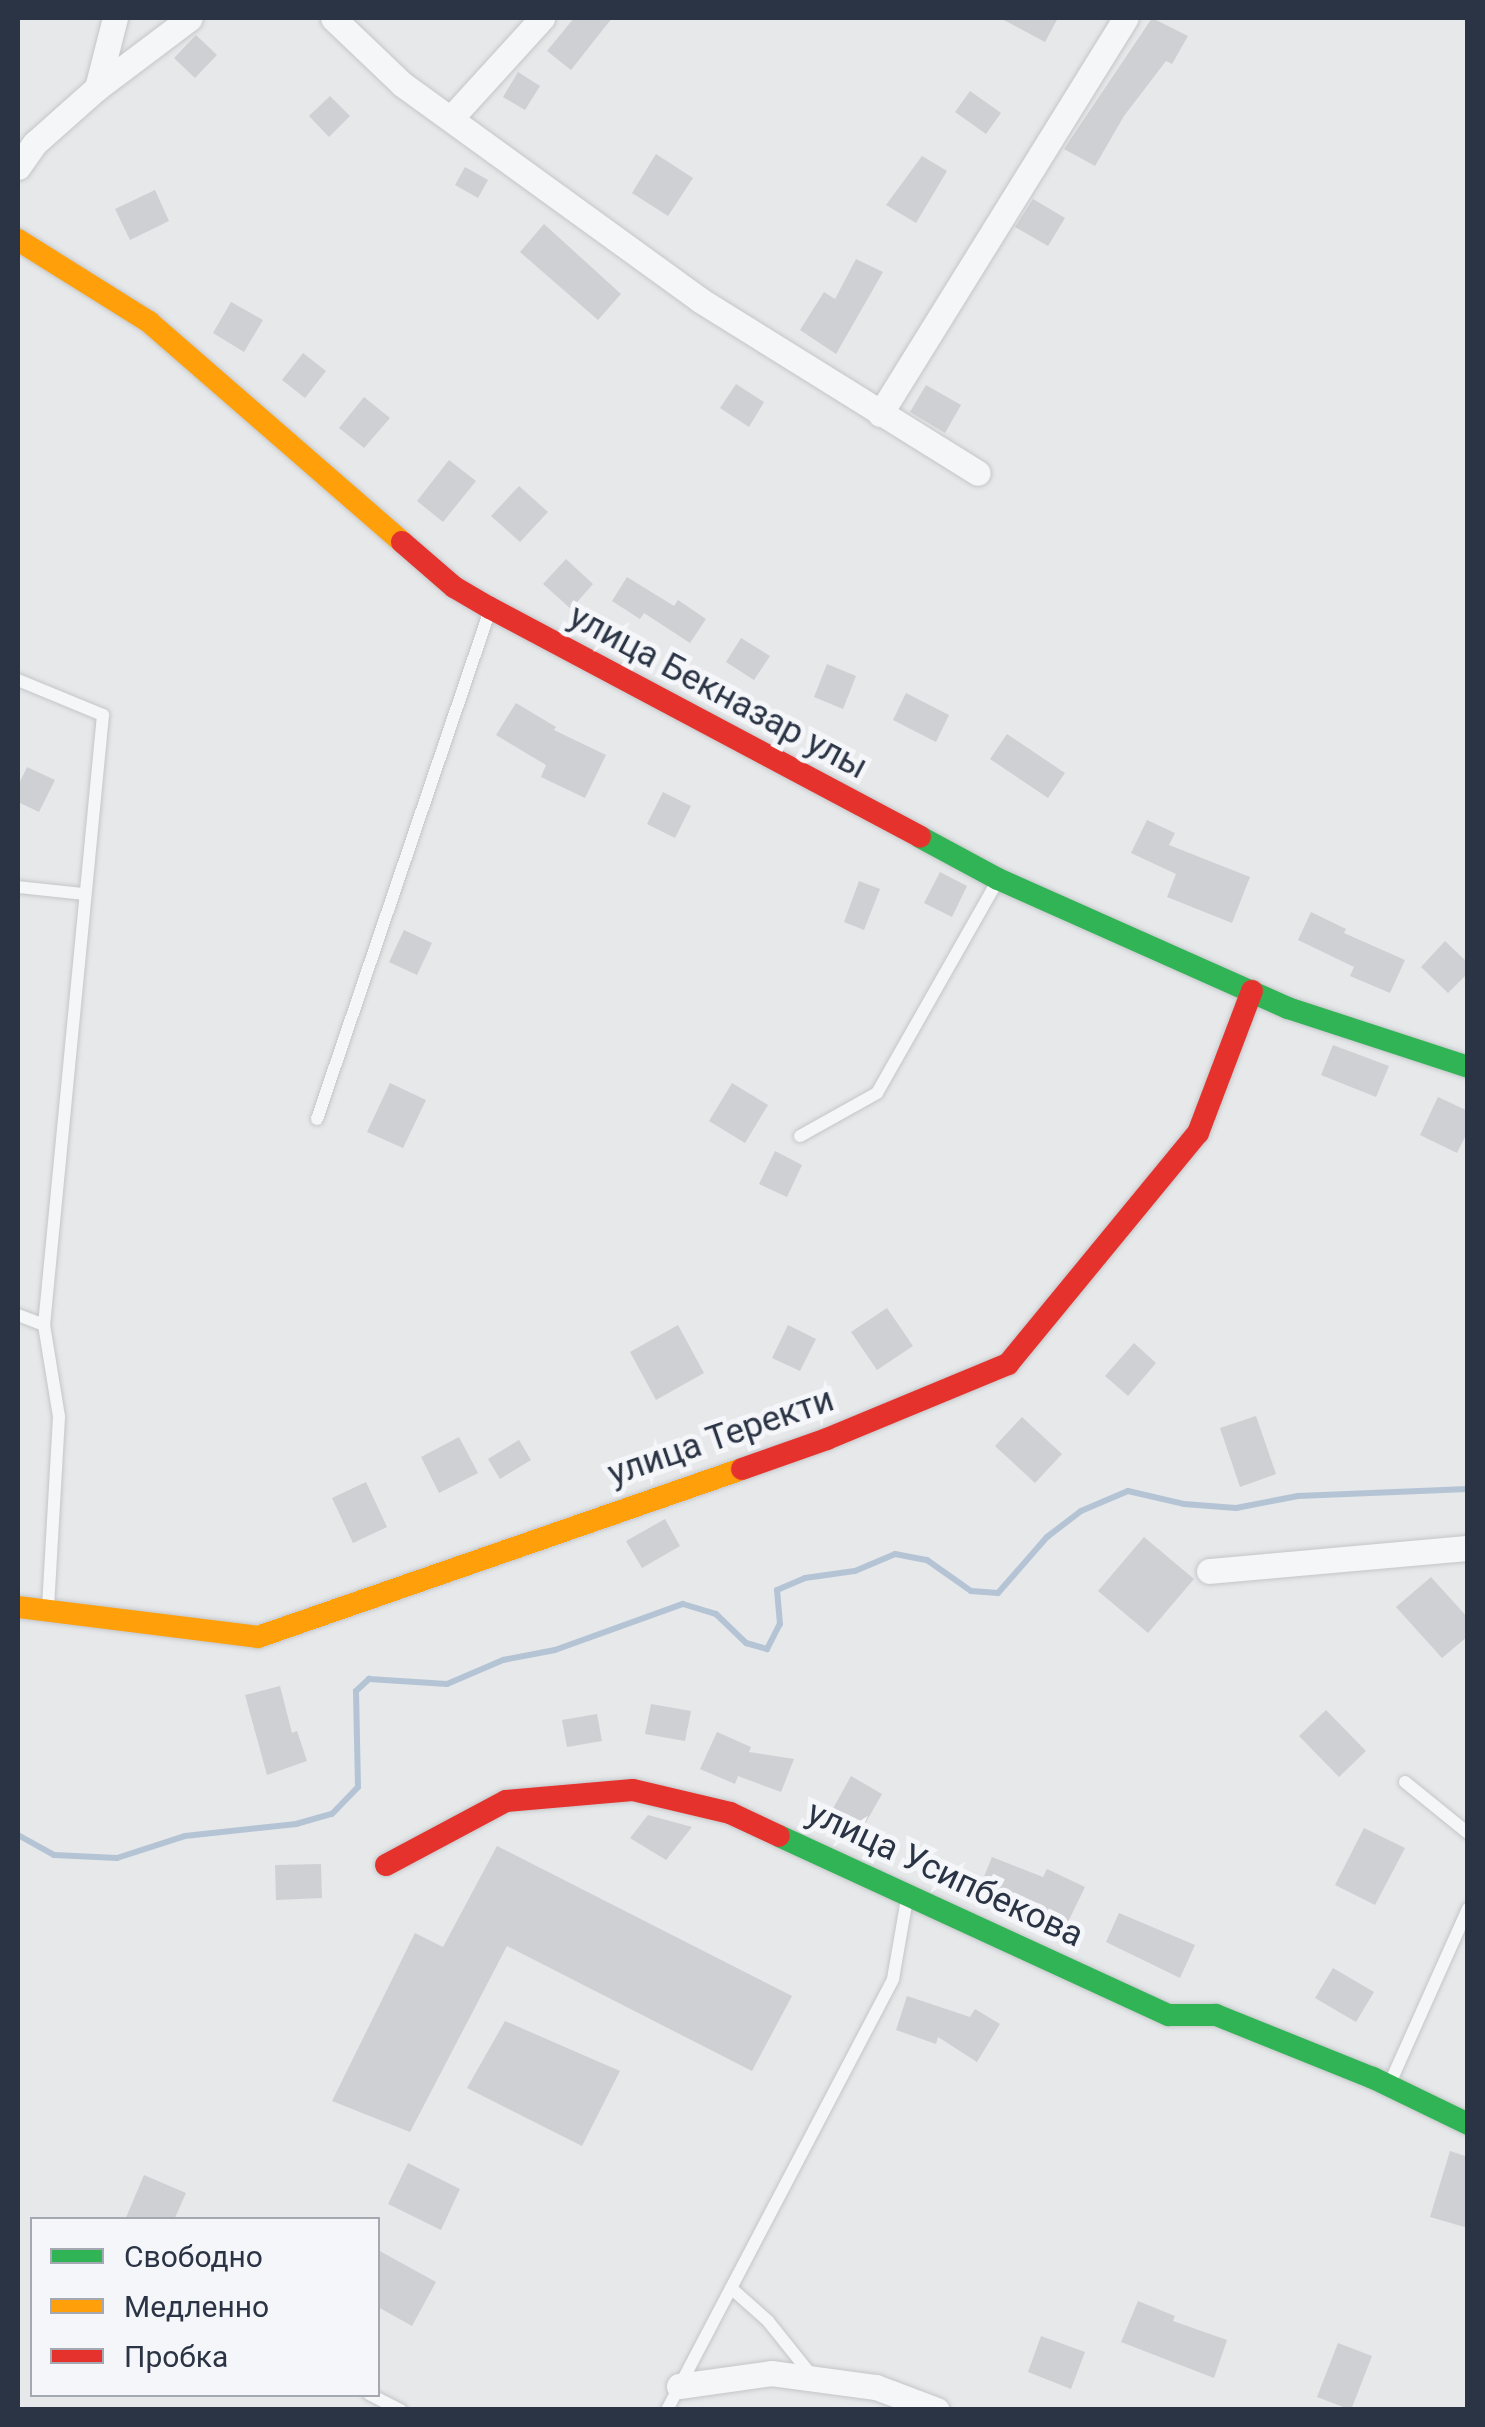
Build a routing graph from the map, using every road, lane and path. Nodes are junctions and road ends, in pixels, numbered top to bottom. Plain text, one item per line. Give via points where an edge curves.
1 (114, 18) edge
2 (190, 18) edge
3 (333, 18) edge
4 (542, 18) edge
5 (1126, 18) edge
6 (97, 88) junction
7 (452, 116) junction
8 (18, 167) edge
9 (18, 240) edge
10 (880, 414) junction
11 (978, 473) dead end
12 (490, 608) junction
13 (18, 680) edge
14 (998, 880) junction
15 (18, 887) edge
16 (84, 894) junction
17 (1252, 992) junction
18 (1468, 1067) edge
19 (317, 1118) dead end
20 (800, 1136) dead end
21 (18, 1315) edge
22 (44, 1325) junction
23 (1468, 1548) edge
24 (1208, 1571) dead end
25 (18, 1607) edge
26 (48, 1609) junction
27 (1404, 1782) dead end
28 (1468, 1834) edge
29 (386, 1865) dead end
30 (908, 1897) junction
31 (1468, 1909) edge
32 (1388, 2086) junction
33 (1468, 2124) edge
34 (731, 2288) junction
35 (813, 2378) junction
36 (375, 2397) edge
37 (673, 2398) edge
38 (401, 2410) edge
39 (937, 2410) edge

1 - 6 street
2 - 6 street
3 - 7 street via 388,72
4 - 7 street
5 - 10 street
6 - 8 street
7 - 10 street via 700,300
9 - 12 street, улица Бекназар улы via 149,322 454,587
10 - 11 street
12 - 14 street, улица Бекназар улы
12 - 19 lane
13 - 16 lane via 104,715
14 - 17 street, улица Бекназар улы
14 - 20 lane via 876,1093
15 - 16 lane
16 - 22 lane
17 - 18 street, улица Бекназар улы
17 - 26 street, улица Теректи via 1198,1133 1008,1364 827,1438 258,1637
21 - 22 lane
22 - 26 lane via 59,1417
23 - 24 street
25 - 26 street, улица Теректи
27 - 28 lane
29 - 30 street, улица Усипбекова via 506,1801 633,1790 730,1813
30 - 32 street, улица Усипбекова via 1169,2015 1216,2015
30 - 34 lane via 893,1979
31 - 32 lane
32 - 33 street, улица Усипбекова
34 - 35 lane via 768,2321
34 - 37 lane
35 - 37 street via 770,2372
35 - 39 street via 876,2387
36 - 38 lane

